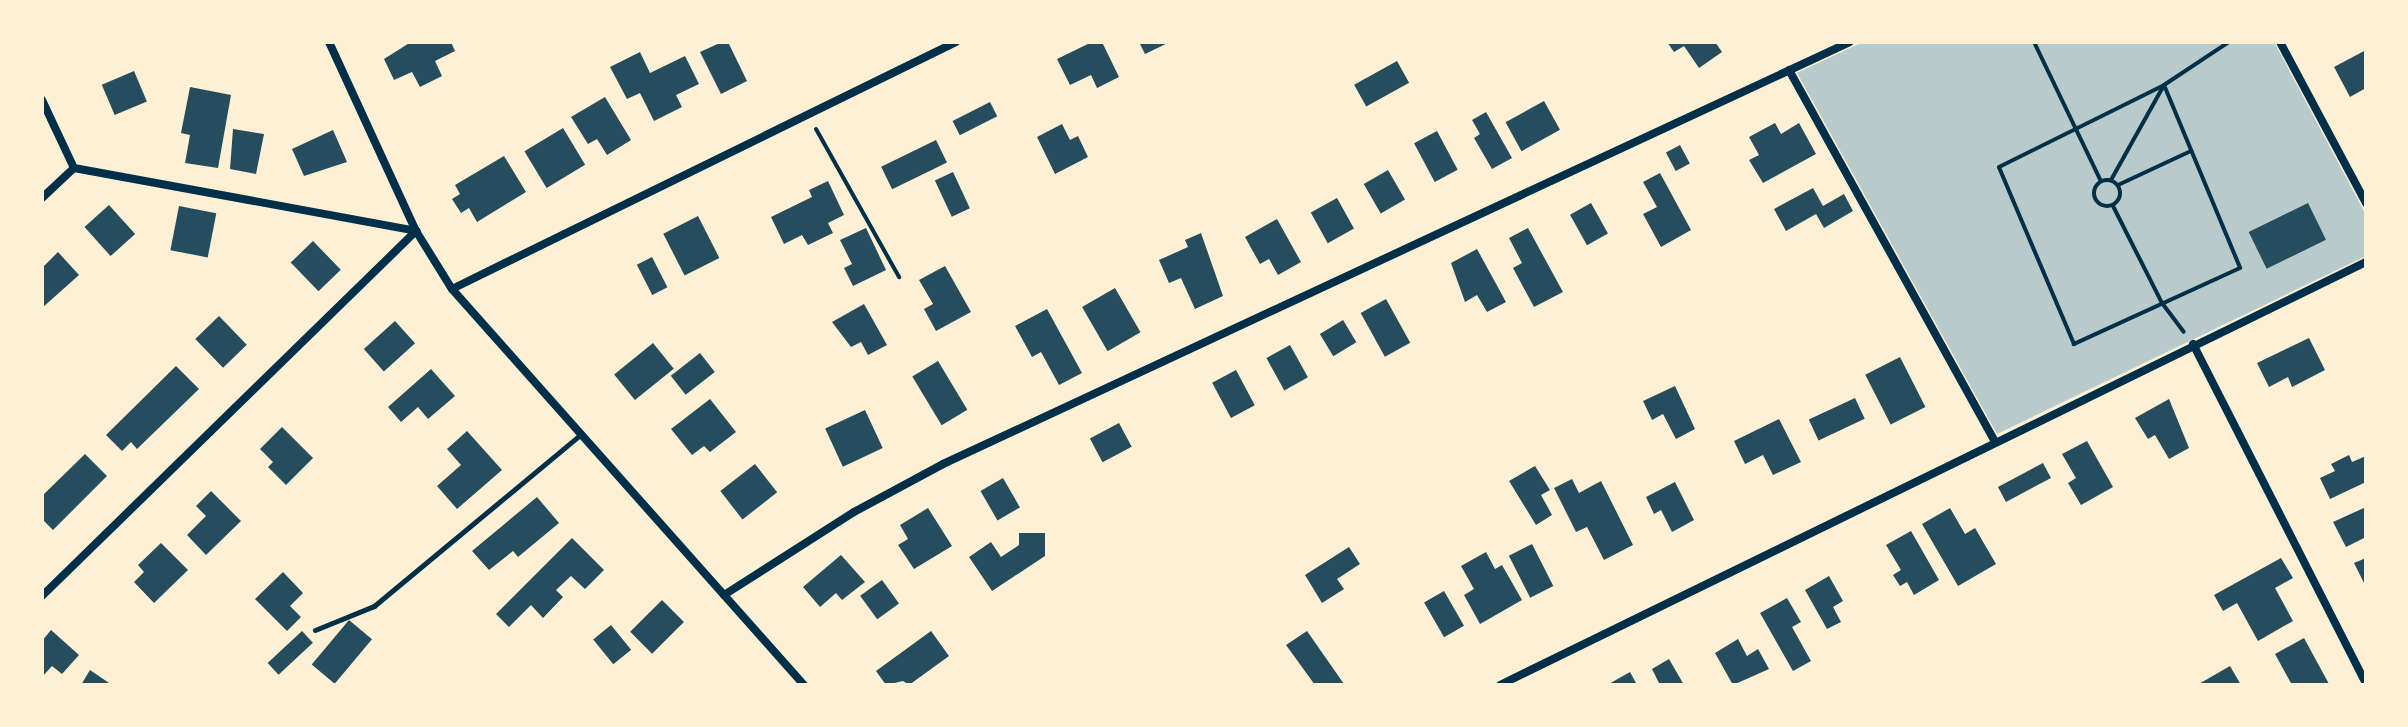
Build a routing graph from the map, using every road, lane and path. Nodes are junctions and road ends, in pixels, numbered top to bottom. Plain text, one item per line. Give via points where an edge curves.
1 (329, 42) edge
2 (956, 42) edge
3 (1850, 42) edge
4 (2034, 42) edge
5 (2229, 42) edge
6 (2280, 42) edge
7 (1789, 70) junction
8 (2164, 85) junction
9 (42, 100) edge
10 (808, 114) junction
11 (2075, 129) junction
12 (2191, 151) junction
13 (74, 168) junction
14 (2111, 180) junction
15 (2101, 181) junction
16 (2118, 185) junction
17 (42, 198) edge
18 (2366, 203) edge
19 (2113, 206) junction
20 (416, 231) junction
21 (2366, 262) edge
22 (899, 277) dead end
23 (452, 289) junction
24 (2162, 303) junction
25 (2193, 344) junction
26 (581, 434) junction
27 (1995, 442) junction
28 (724, 595) junction
29 (42, 596) edge
30 (315, 630) dead end
31 (2366, 683) edge
32 (804, 685) edge
33 (1500, 685) edge

1 - 20 street
2 - 10 street
3 - 7 street
4 - 11 path
5 - 8 path
6 - 18 street
7 - 27 street
7 - 28 street via 943,464 854,512
8 - 11 path
8 - 12 path
8 - 14 path
9 - 13 street
10 - 22 path
10 - 23 street
11 - 15 path
11 - 24 path via 1999,167 2074,344
12 - 16 path
12 - 24 path via 2240,268
13 - 17 street
13 - 20 street
14 - 15 path
14 - 16 path
15 - 19 path via 2095,200
16 - 19 path via 2120,197
19 - 24 path
20 - 23 street
20 - 29 street
21 - 25 street
23 - 26 street
24 - 25 path
25 - 27 street
25 - 31 street
26 - 28 street
26 - 30 lane via 374,606
27 - 33 street
28 - 32 street

